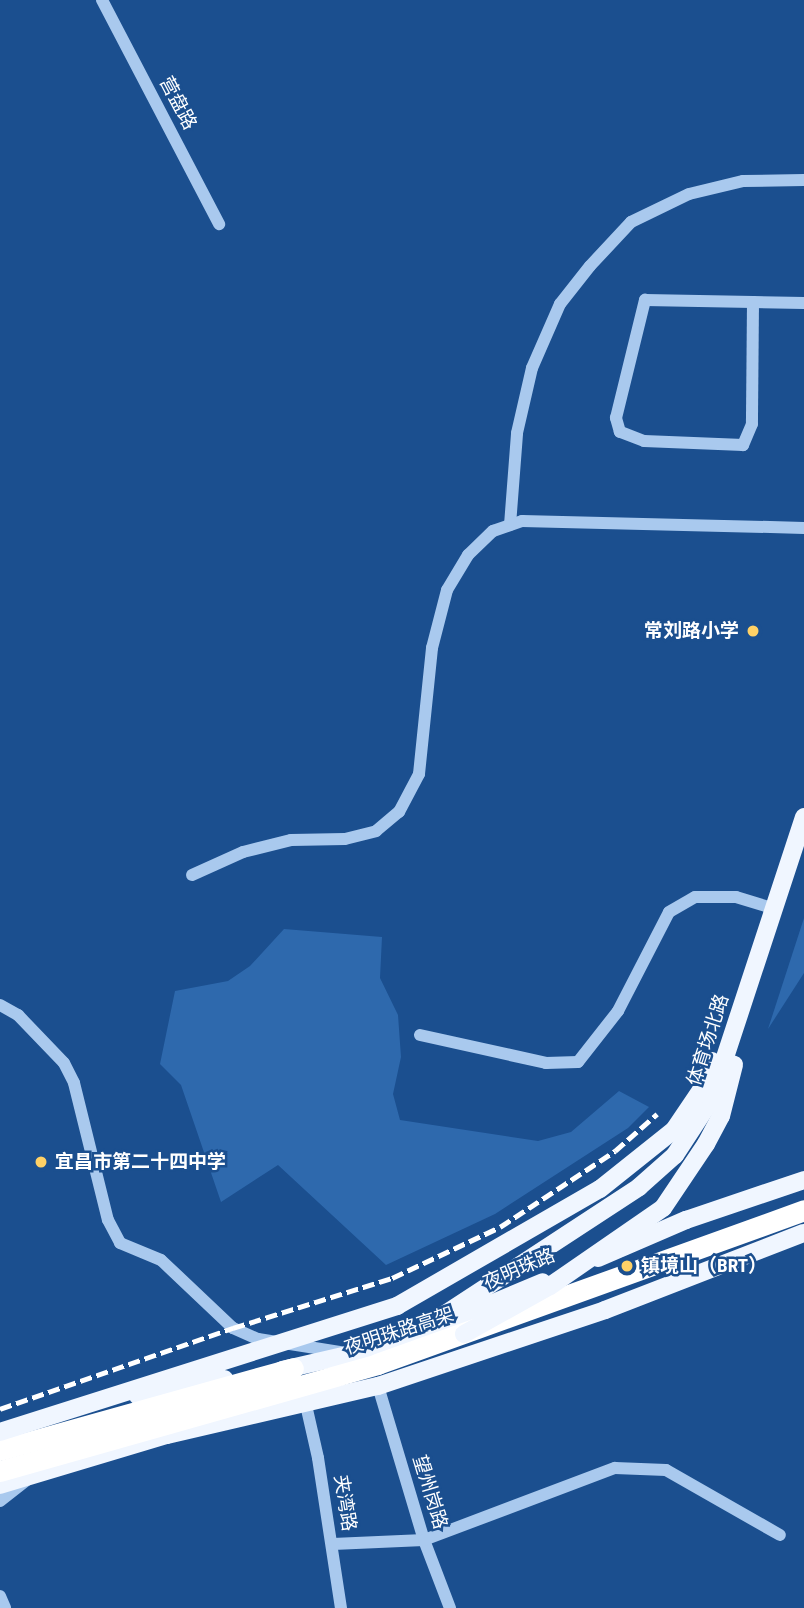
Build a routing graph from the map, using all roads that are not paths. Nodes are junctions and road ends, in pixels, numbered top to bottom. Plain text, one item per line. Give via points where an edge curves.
1 (102, 0) edge
2 (804, 180) edge
3 (219, 224) dead end
4 (753, 302) junction
5 (804, 303) edge
6 (510, 525) junction
7 (804, 528) edge
8 (804, 817) edge
9 (804, 856) edge
10 (192, 875) dead end
11 (777, 909) junction
12 (0, 1005) edge
13 (420, 1035) dead end
14 (804, 1180) edge
15 (804, 1210) edge
16 (804, 1233) edge
17 (510, 1273) junction
18 (509, 1297) junction
19 (464, 1334) junction
20 (412, 1337) junction
21 (353, 1354) junction
22 (293, 1368) junction
23 (378, 1386) junction
24 (306, 1405) junction
25 (0, 1432) edge
26 (0, 1450) edge
27 (0, 1471) edge
28 (33, 1474) junction
29 (0, 1485) edge
30 (0, 1502) edge
31 (780, 1535) dead end
32 (424, 1540) junction
33 (333, 1544) junction
34 (0, 1596) edge
35 (5, 1608) edge
36 (341, 1608) edge
37 (450, 1608) edge

1 - 3 street, 营盘路
2 - 6 street via 743,181 679,198 631,222 590,265 561,304 533,368 517,433
4 - 4 street via 645,300 616,418 620,432 644,441 743,445 752,424
4 - 5 street
6 - 7 street via 522,521
6 - 10 street via 493,531 468,555 447,590 432,648 419,774 399,813 376,831 345,839 291,840 243,852
8 - 11 main road, 体育场北路
9 - 11 main road, 体育场北路
11 - 13 street via 736,897 695,897 669,912 618,1011 578,1062 546,1063
11 - 17 main road, 体育场北路 via 711,1100 675,1155 639,1187
11 - 19 main road, bridge via 721,1116 663,1208 550,1286
11 - 25 main road, bridge via 701,1090 674,1130 600,1189 397,1306
12 - 21 street via 18,1015 64,1063 74,1083 108,1220 121,1243 170,1267 233,1328 258,1339
14 - 18 main road, 夜明珠路 via 686,1220
15 - 19 highway, 夜明珠路高架, bridge
16 - 23 main road via 605,1310
17 - 18 main road via 490,1290
17 - 20 main road, 体育场北路
18 - 20 main road, 夜明珠路
19 - 27 highway, 夜明珠路高架 via 377,1364
20 - 21 main road, 夜明珠路
21 - 22 main road, 夜明珠路
22 - 25 main road, 夜明珠路 via 171,1388
22 - 26 highway
23 - 24 main road
23 - 32 street, 望州岗路
24 - 28 main road via 167,1435
24 - 33 street, 夹湾路
28 - 29 main road
28 - 30 street
31 - 32 street via 666,1470 615,1468
32 - 33 street
32 - 37 street, 望州岗路
33 - 36 street, 夹湾路
34 - 35 street

